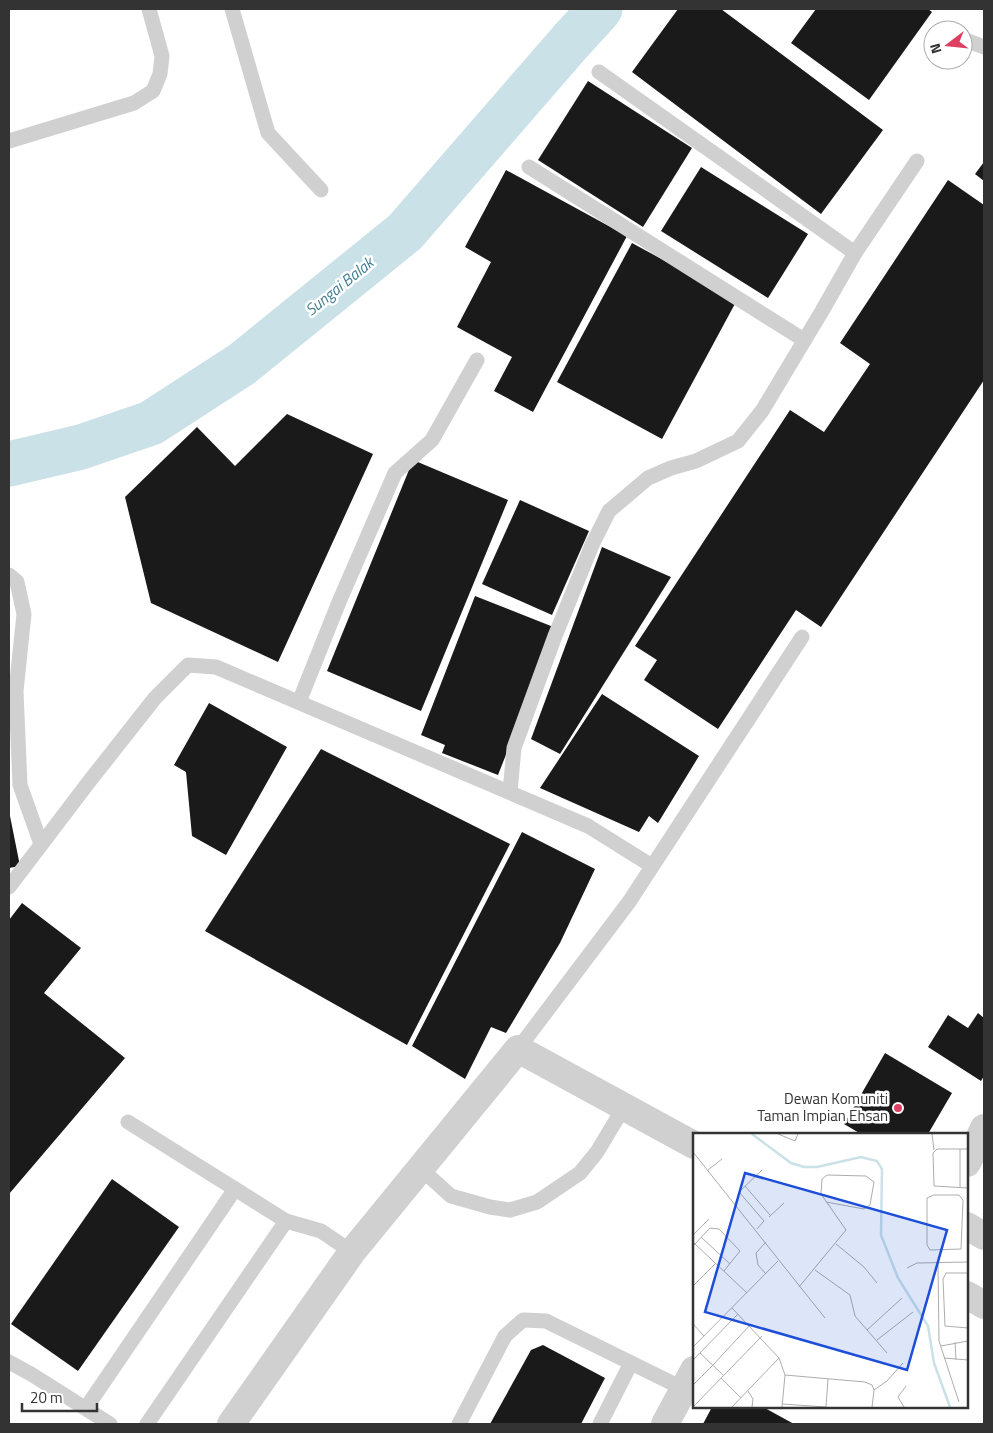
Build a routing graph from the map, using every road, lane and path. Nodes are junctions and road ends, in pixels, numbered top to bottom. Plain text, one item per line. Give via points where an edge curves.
1 (149, 9) edge
2 (232, 9) edge
3 (599, 72) dead end
4 (9, 141) edge
5 (917, 161) dead end
6 (529, 167) dead end
7 (321, 190) dead end
8 (855, 254) junction
9 (804, 340) junction
10 (477, 360) dead end
11 (9, 575) edge
12 (802, 637) dead end
13 (299, 702) junction
14 (510, 792) junction
15 (41, 844) junction
16 (652, 866) junction
17 (9, 887) edge
18 (518, 1049) junction
19 (624, 1107) junction
20 (128, 1122) dead end
21 (984, 1128) edge
22 (693, 1144) edge
23 (968, 1161) edge
24 (420, 1168) junction
25 (235, 1189) junction
26 (286, 1221) junction
27 (968, 1227) edge
28 (984, 1236) edge
29 (352, 1252) junction
30 (968, 1296) edge
31 (984, 1305) edge
32 (9, 1362) edge
33 (631, 1363) junction
34 (689, 1380) edge
35 (86, 1408) junction
36 (110, 1424) edge
37 (147, 1424) edge
38 (231, 1424) edge
39 (459, 1424) edge
40 (600, 1424) edge
41 (665, 1424) edge

1 - 4 lane via 162,56 160,74 152,92 134,102
2 - 7 lane via 268,133
3 - 8 lane
5 - 8 lane
6 - 9 lane
8 - 9 lane
9 - 14 lane via 762,412 738,440 696,461 648,478 609,511 555,636 514,748
10 - 13 lane via 432,440 395,473
11 - 15 lane via 17,582 24,614 16,691 20,785
12 - 16 lane
13 - 14 lane
13 - 15 lane via 216,667 188,665 155,698
14 - 16 lane via 588,826
15 - 17 lane
16 - 18 lane via 629,902
18 - 19 street
18 - 24 street
19 - 22 street
19 - 24 lane via 580,1173 538,1202 510,1210 451,1196
20 - 25 lane
21 - 23 street
24 - 29 street
25 - 26 lane
25 - 35 lane
26 - 29 lane via 321,1231
26 - 37 lane
27 - 28 street
29 - 38 street
30 - 31 street
32 - 35 lane
33 - 34 lane
33 - 39 lane via 546,1321 523,1320 505,1336
33 - 40 lane
34 - 41 street
35 - 36 lane

